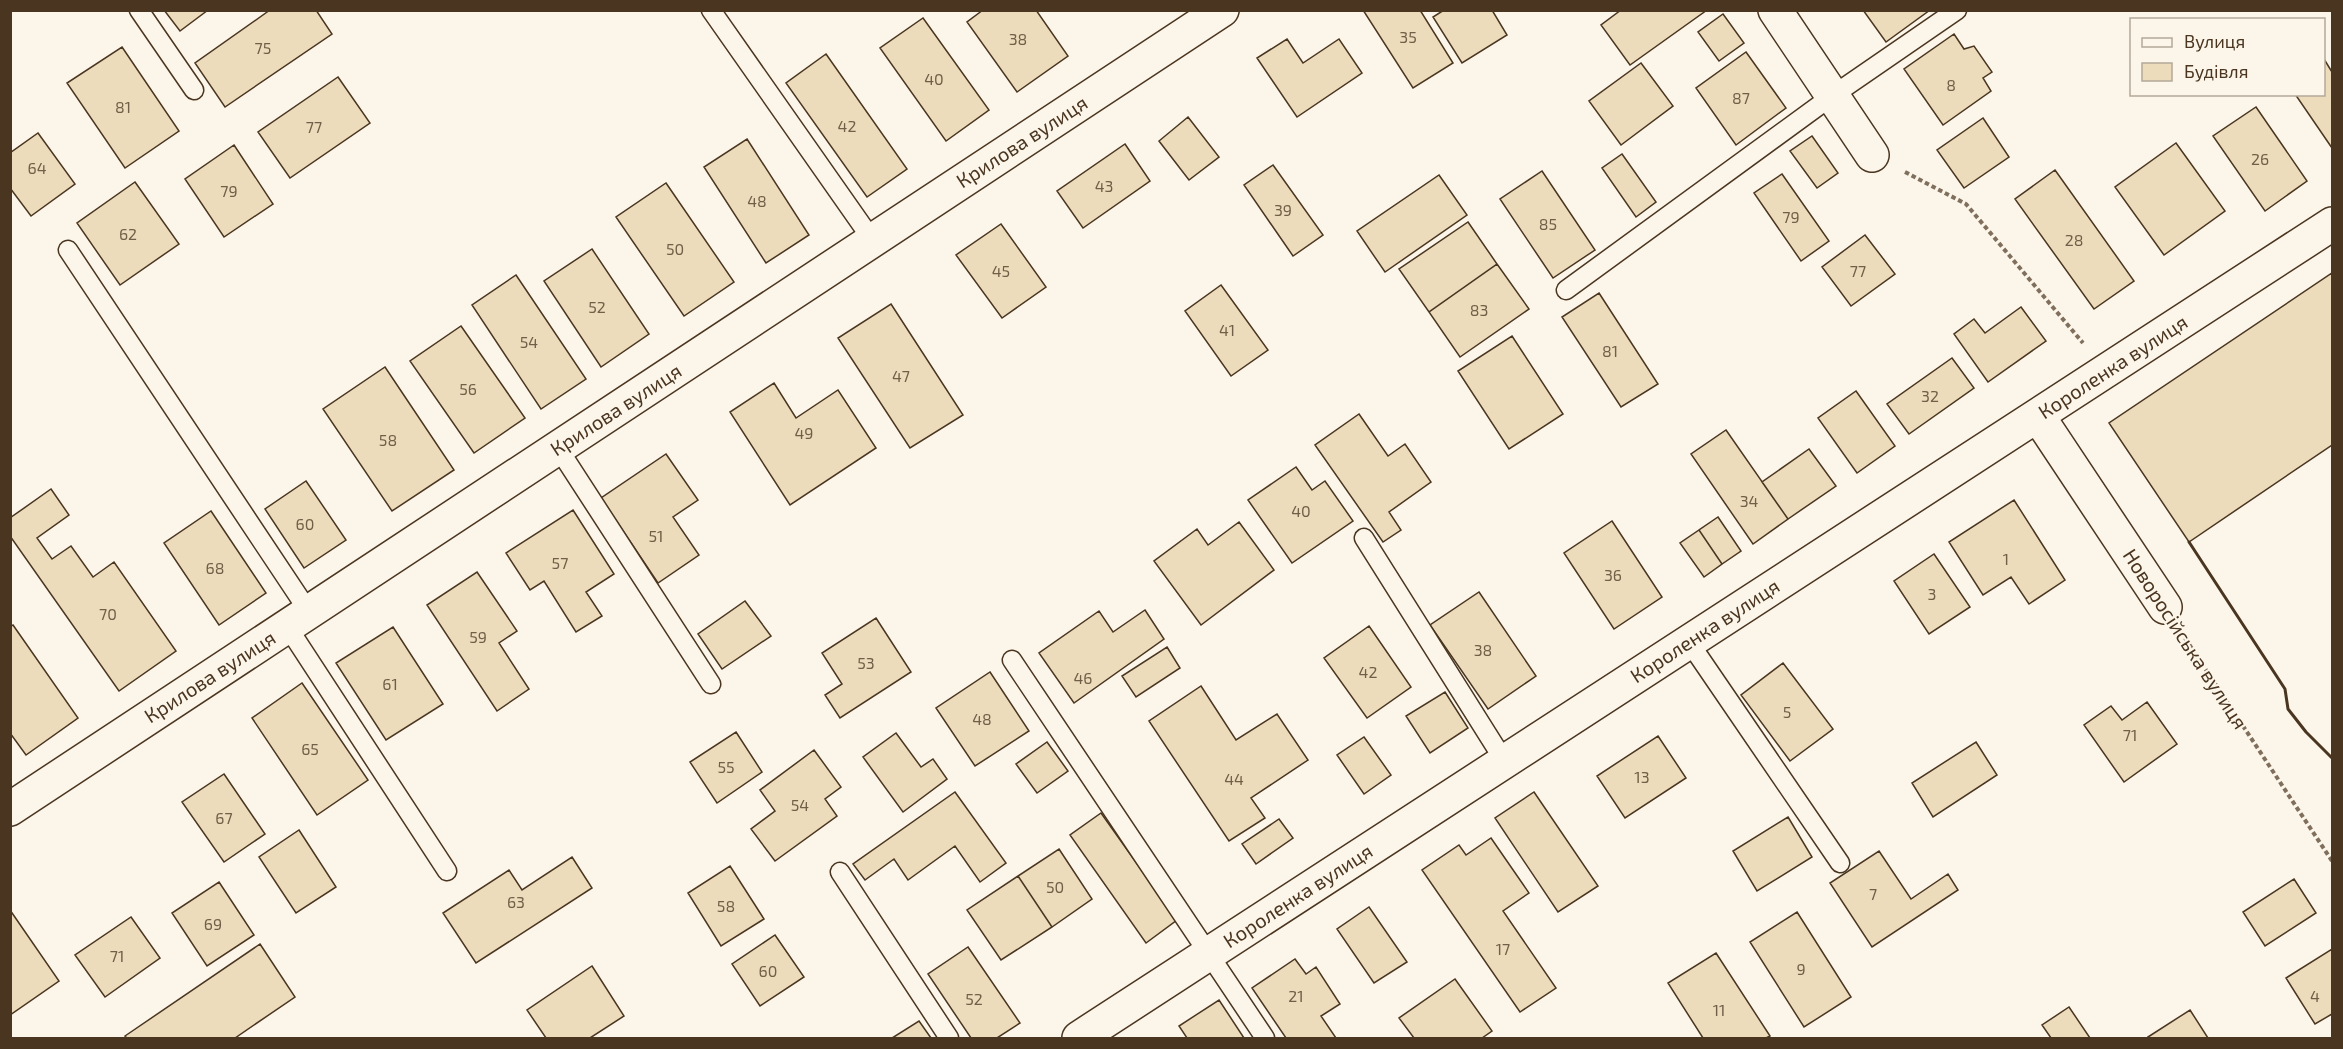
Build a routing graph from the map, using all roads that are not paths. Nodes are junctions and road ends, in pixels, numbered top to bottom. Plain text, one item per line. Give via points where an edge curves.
1 (139, 10) edge
2 (711, 10) edge
3 (1222, 10) edge
4 (1775, 10) edge
5 (1957, 10) edge
6 (194, 90) dead end
7 (1832, 96) junction
8 (1872, 155) road end
9 (2332, 224) edge
10 (873, 241) junction
11 (68, 250) dead end
12 (1566, 290) dead end
13 (2038, 416) junction
14 (558, 448) junction
15 (1364, 538) dead end
16 (2165, 607) road end
17 (298, 619) junction
18 (1689, 642) junction
19 (1012, 660) dead end
20 (711, 684) dead end
21 (1504, 762) junction
22 (10, 809) edge
23 (1840, 863) dead end
24 (447, 871) dead end
25 (840, 872) dead end
26 (1209, 954) junction
27 (949, 1038) edge
28 (1079, 1038) edge
29 (1265, 1038) edge

1 - 6 lane
2 - 10 lane
3 - 10 street, Крилова вулиця
4 - 7 street
5 - 7 lane
7 - 8 street
7 - 12 lane
9 - 13 street, Короленка вулиця
10 - 14 street, Крилова вулиця
11 - 17 lane
13 - 16 street, Новоросійська вулиця
13 - 18 street, Короленка вулиця
14 - 17 street, Крилова вулиця
14 - 20 lane
15 - 21 lane
17 - 22 street, Крилова вулиця
17 - 24 lane
18 - 21 street, Короленка вулиця
18 - 23 lane
19 - 26 lane
21 - 26 street, Короленка вулиця
25 - 27 lane
26 - 28 street, Короленка вулиця
26 - 29 lane

